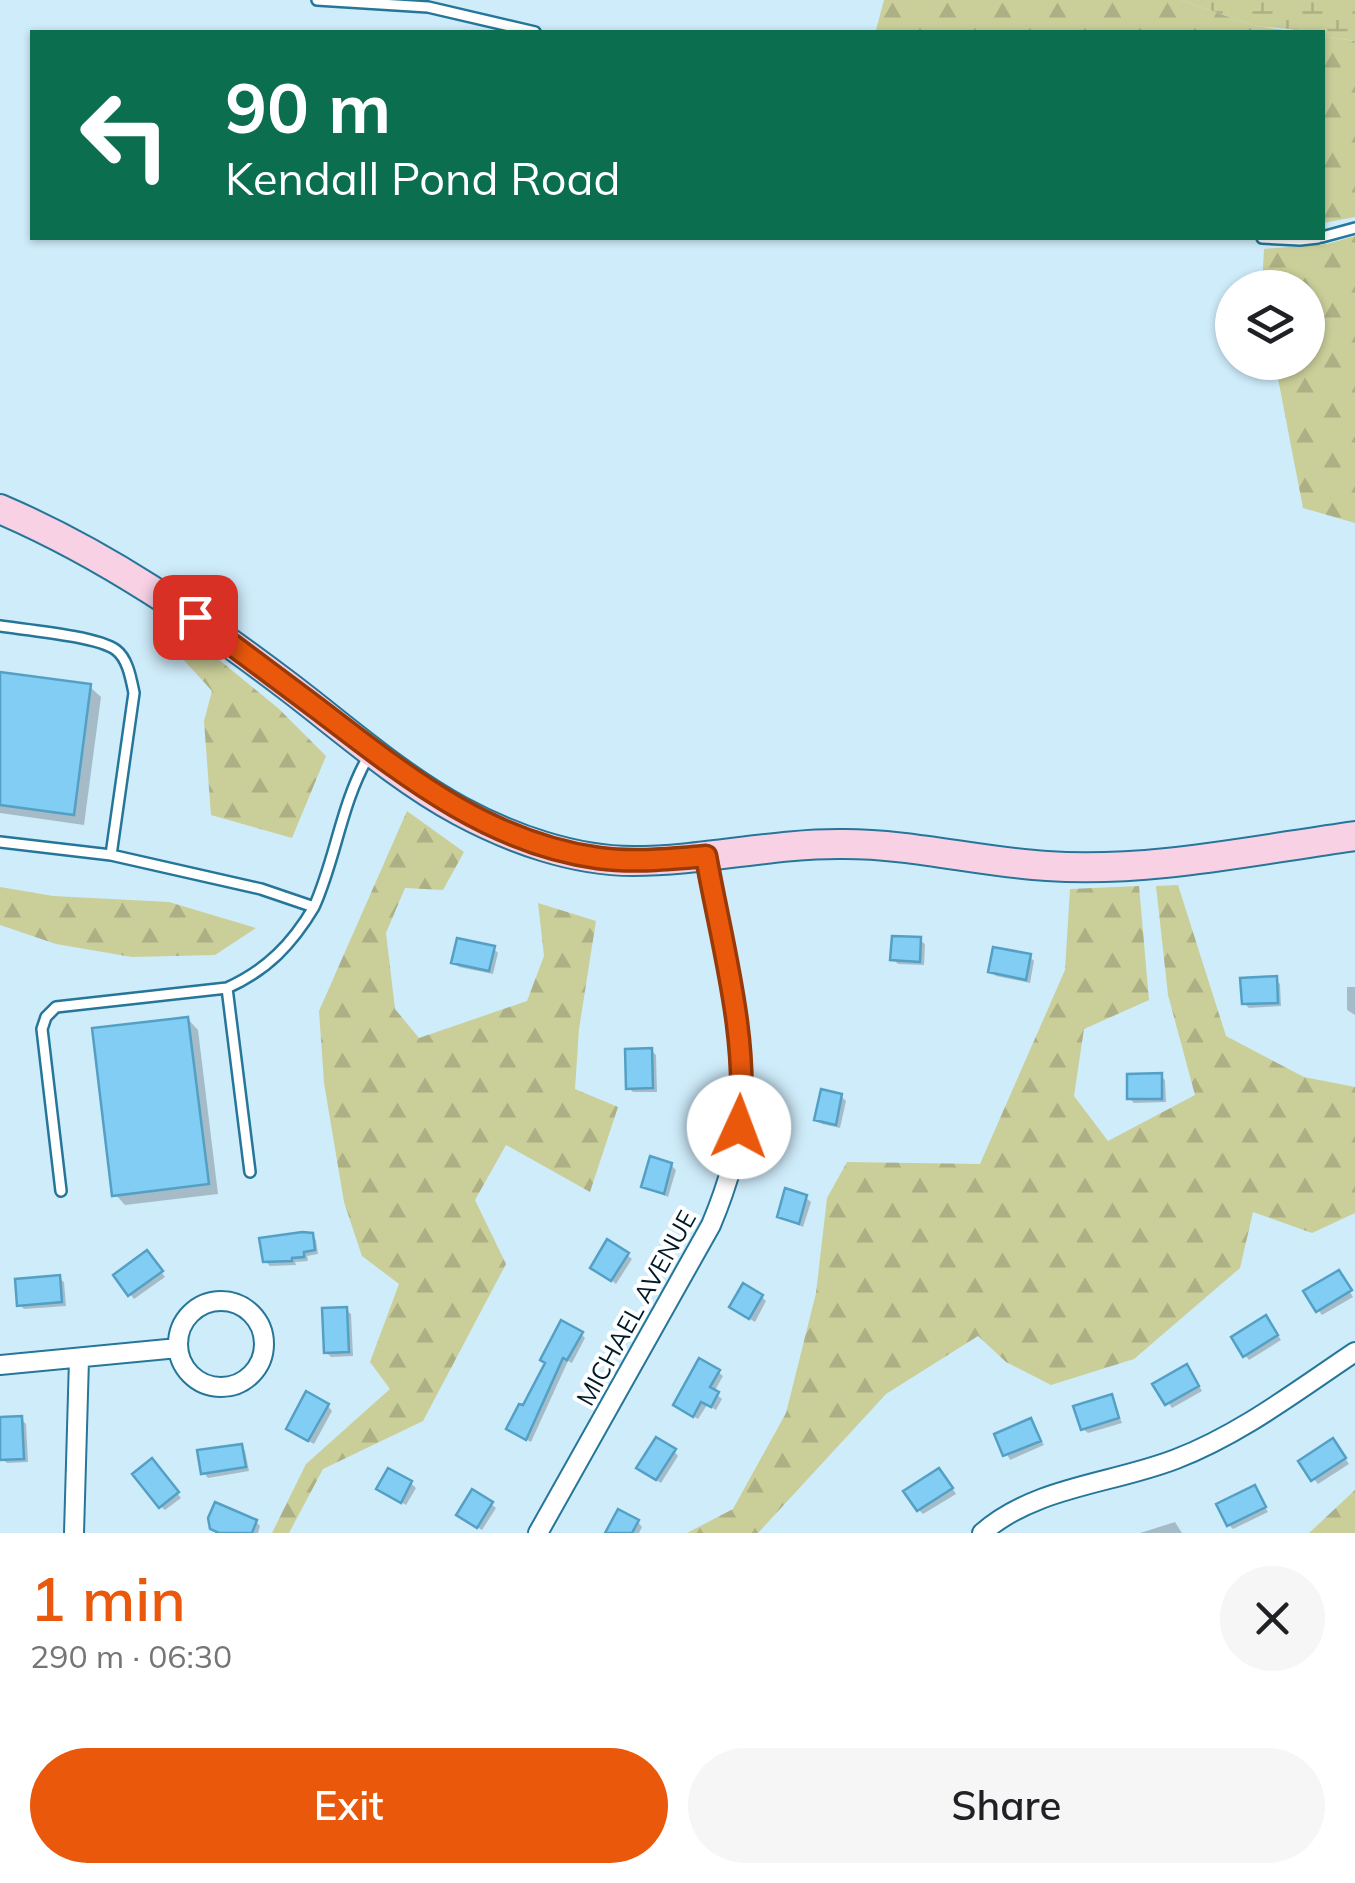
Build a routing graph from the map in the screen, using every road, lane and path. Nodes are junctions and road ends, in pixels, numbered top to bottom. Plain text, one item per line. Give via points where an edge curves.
1 (317, 0) edge
2 (526, 30) edge
3 (1355, 228) edge
4 (1325, 236) edge
5 (0, 509) edge
6 (0, 626) edge
7 (372, 750) junction
8 (1355, 836) edge
9 (0, 842) edge
10 (110, 855) junction
11 (706, 856) junction
12 (314, 907) junction
13 (227, 988) junction
14 (250, 1172) dead end
15 (61, 1191) dead end
16 (178, 1348) junction
17 (1355, 1352) edge
18 (79, 1360) junction
19 (0, 1364) edge
20 (74, 1533) edge
21 (538, 1533) edge
22 (982, 1533) edge

1 - 2 lane via 428,7
3 - 4 lane
5 - 7 street via 137,579
6 - 10 lane via 97,642 118,651 130,672 134,693
7 - 11 street via 456,809 525,840 598,858
7 - 12 lane via 348,796
8 - 11 street via 1114,867 1046,866 886,845
9 - 10 lane
10 - 12 lane via 262,888
11 - 21 street, MICHAEL AVENUE via 740,1058 736,1149 711,1225
12 - 13 lane via 283,952
13 - 14 lane
13 - 15 lane via 56,1007 46,1017 42,1029
16 - 16 street via 188,1317 217,1302 248,1311 264,1340 253,1373 221,1388 196,1379
16 - 18 street
17 - 22 street via 1200,1448 1038,1500
18 - 19 street
18 - 20 street

